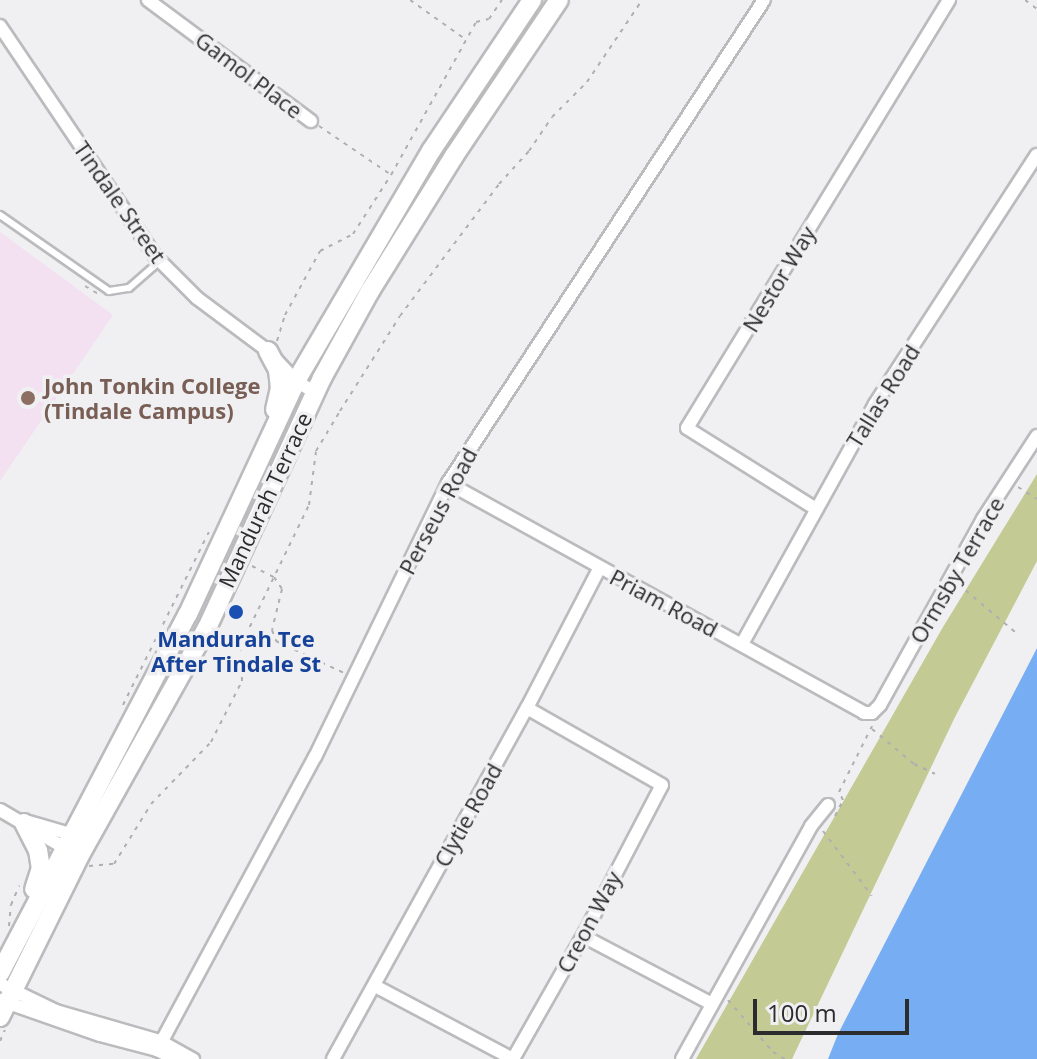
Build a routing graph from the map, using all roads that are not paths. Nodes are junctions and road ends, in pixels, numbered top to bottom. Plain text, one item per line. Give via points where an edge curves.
1 (148, 0) edge
2 (532, 0) edge
3 (559, 0) edge
4 (764, 0) edge
5 (949, 0) edge
6 (0, 26) edge
7 (311, 121) road end
8 (1037, 155) edge
9 (0, 215) edge
10 (160, 261) junction
11 (268, 351) junction
12 (300, 375) junction
13 (319, 385) junction
14 (1037, 436) edge
15 (269, 439) junction
16 (448, 483) junction
17 (816, 509) junction
18 (599, 569) junction
19 (742, 644) junction
20 (880, 705) joint
21 (527, 708) junction
22 (828, 805) dead end
23 (0, 810) edge
24 (21, 821) junction
25 (76, 849) junction
26 (30, 915) junction
27 (583, 936) junction
28 (0, 973) edge
29 (375, 986) junction
30 (4, 999) edge
31 (712, 1004) junction
32 (159, 1045) junction
33 (175, 1059) edge
34 (193, 1059) edge
35 (333, 1059) edge
36 (682, 1059) edge

1 - 7 street, Gamol Place
2 - 12 main road, Mandurah Terrace via 431,151
3 - 13 main road, Mandurah Terrace via 454,156
4 - 16 street, Perseus Road
5 - 17 street, Nestor Way via 687,428
6 - 10 street, Tindale Street
8 - 17 street, Tallas Road via 875,404
9 - 10 lane via 109,291 129,288
10 - 11 street, Tindale Street via 197,298
11 - 12 street, Tindale Street
11 - 15 main road via 280,388
12 - 13 street, Tindale Street
12 - 15 main road, Mandurah Terrace
13 - 25 main road, Mandurah Terrace via 207,628
14 - 20 street, Ormsby Terrace via 983,519
15 - 25 main road, Mandurah Terrace
16 - 18 street, Priam Road
16 - 32 street, Perseus Road via 315,757
17 - 19 street, Tallas Road
18 - 19 street, Priam Road
18 - 21 street, Clytie Road
19 - 20 street, Priam Road via 864,713
21 - 27 street, Creon Way via 662,785
21 - 29 street, Clytie Road
22 - 31 street via 811,826
23 - 24 street
24 - 25 street
24 - 26 main road via 38,850 41,868
25 - 26 main road, Mandurah Terrace
25 - 30 main road, Mandurah Terrace
26 - 28 main road, Mandurah Terrace
27 - 29 street, Creon Way via 513,1059
27 - 31 street
29 - 35 street, Clytie Road
30 - 32 street
31 - 36 street
32 - 33 street
32 - 34 street

